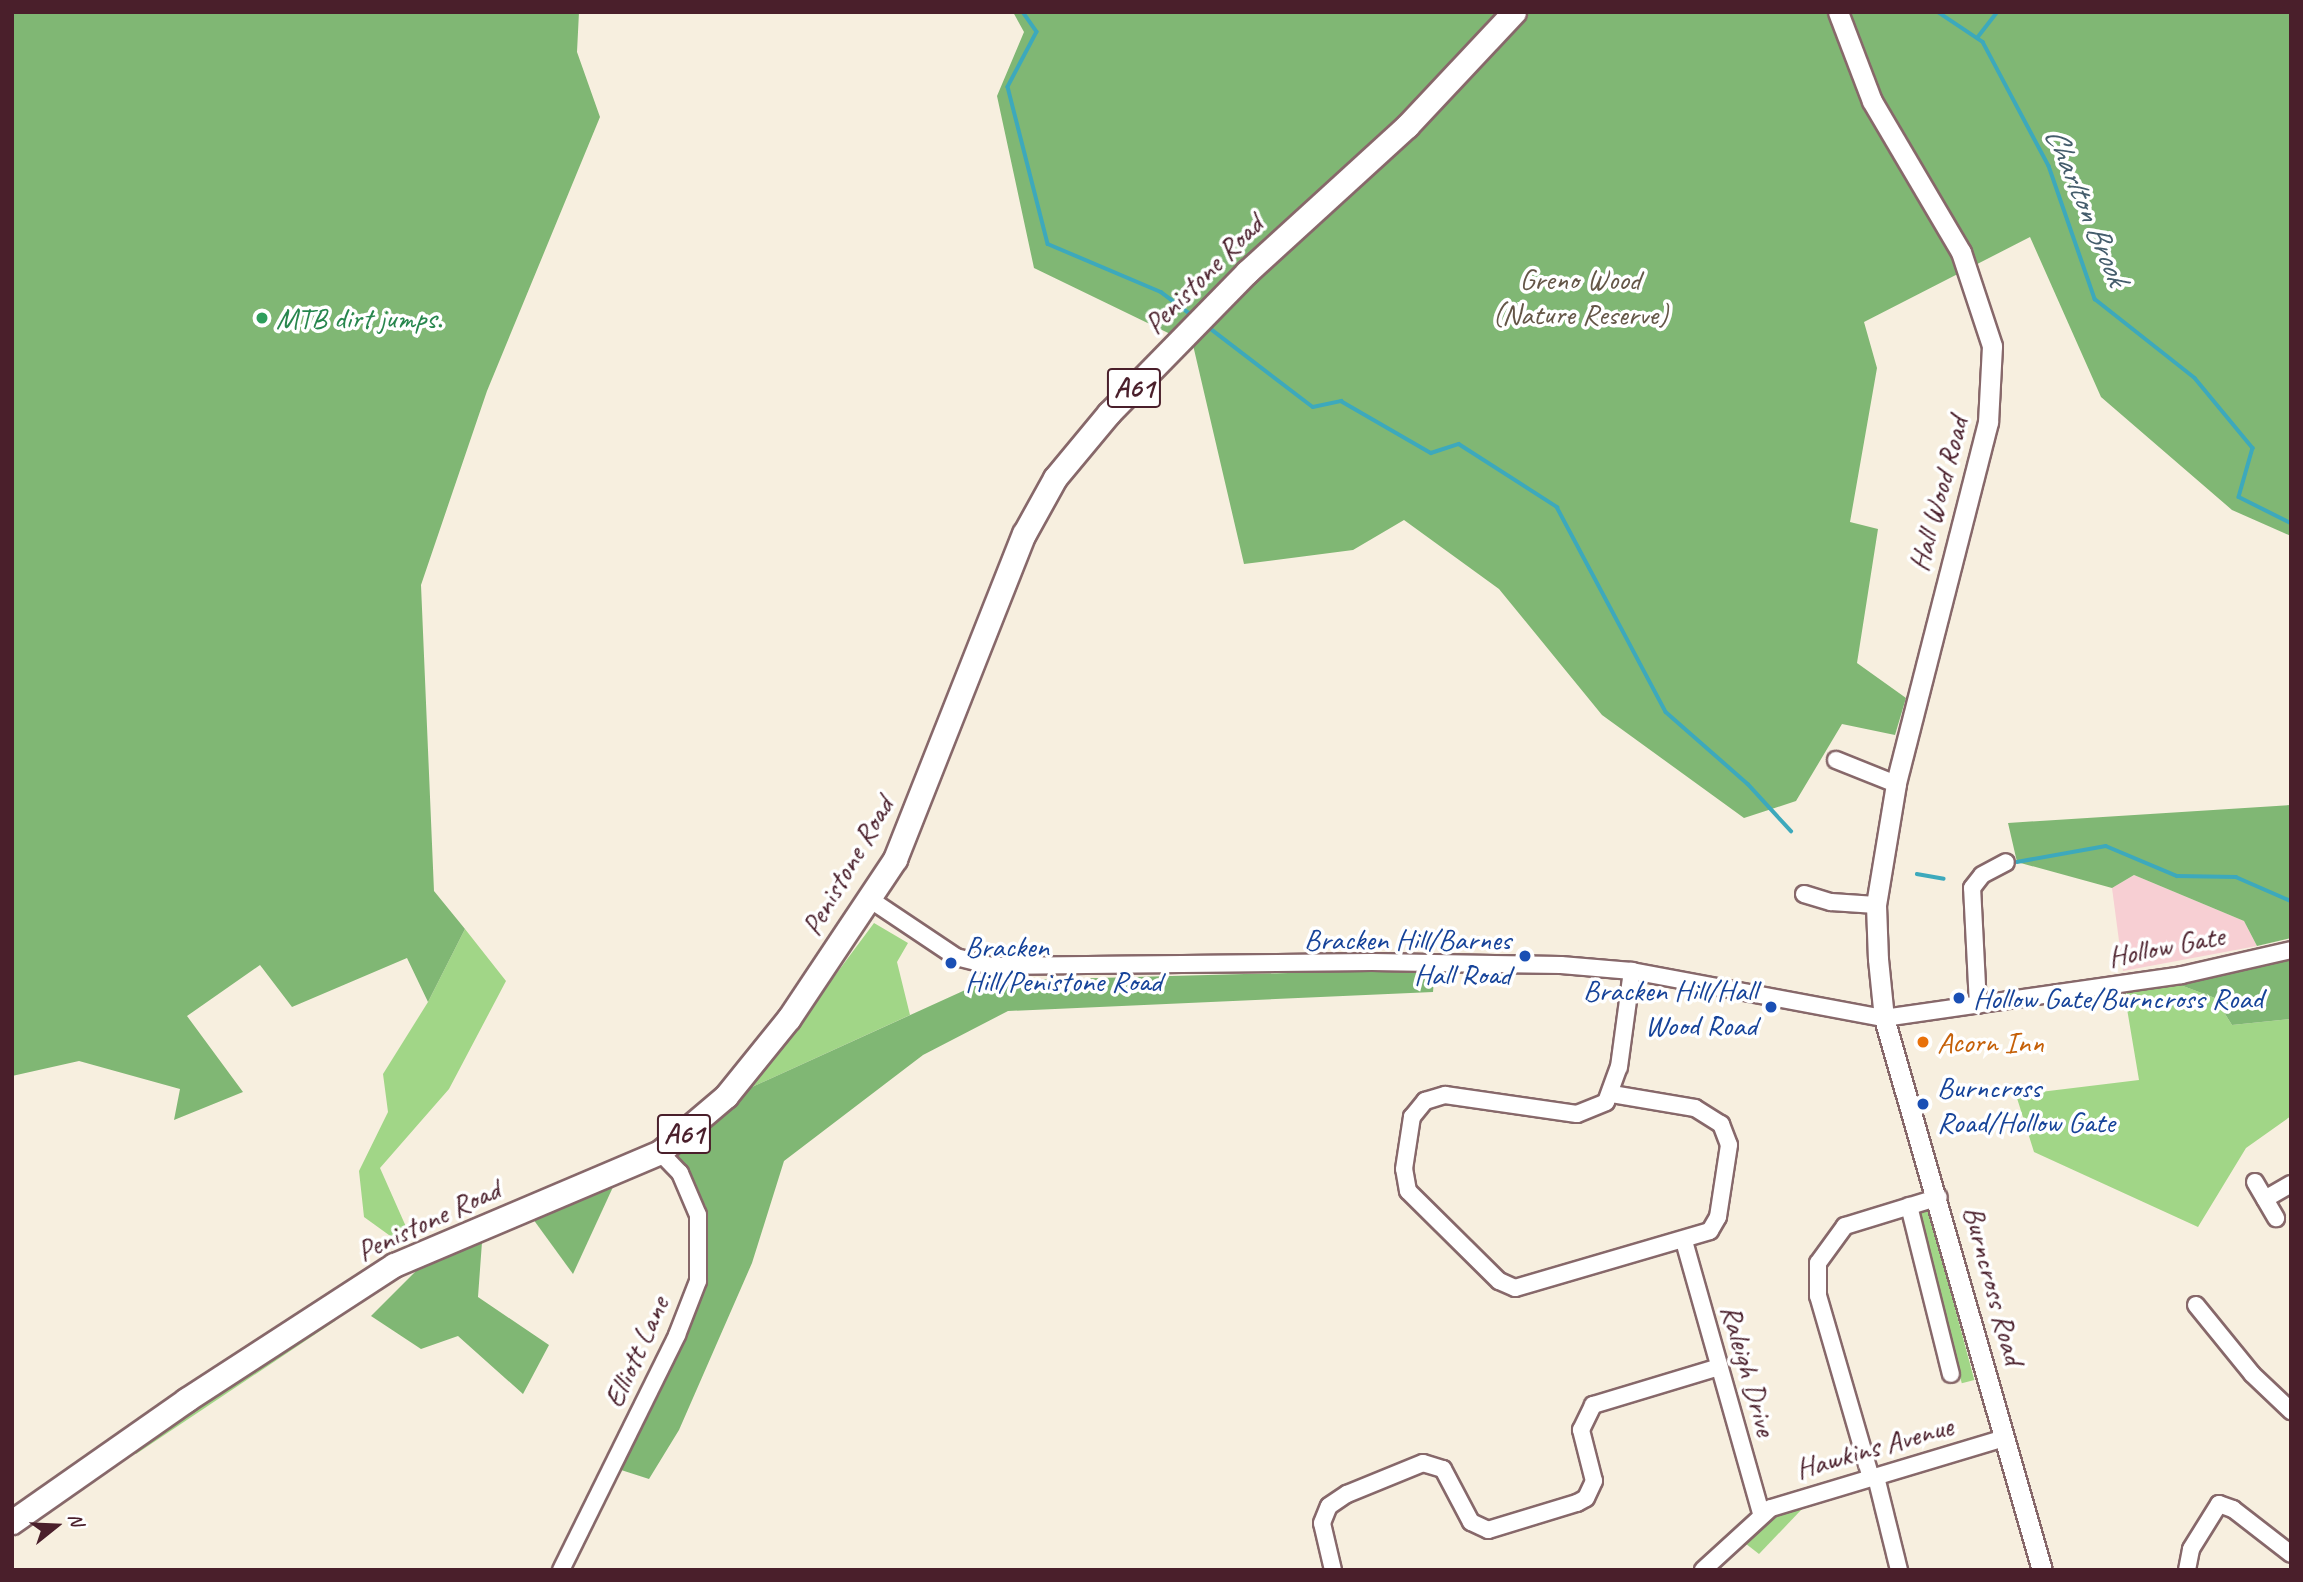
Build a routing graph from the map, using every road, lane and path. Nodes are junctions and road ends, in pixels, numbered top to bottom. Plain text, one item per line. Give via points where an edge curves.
1 (1514, 12) edge
2 (1838, 12) edge
3 (1836, 760) dead end
4 (1896, 784) junction
5 (2006, 862) dead end
6 (1804, 894) dead end
7 (871, 900) junction
8 (1876, 905) junction
9 (2291, 950) edge
10 (1632, 971) junction
11 (1978, 1005) junction
12 (1884, 1018) junction
13 (1612, 1094) junction
14 (660, 1152) junction
15 (2255, 1182) dead end
16 (2291, 1184) edge
17 (1938, 1197) junction
18 (2265, 1199) junction
19 (1909, 1206) junction
20 (2276, 1217) dead end
21 (1684, 1241) junction
22 (2196, 1305) dead end
23 (1718, 1367) junction
24 (1951, 1374) dead end
25 (2291, 1411) edge
26 (2005, 1438) junction
27 (1874, 1478) junction
28 (1761, 1514) junction
29 (12, 1522) edge
30 (2291, 1554) edge
31 (561, 1570) edge
32 (1333, 1570) edge
33 (1703, 1570) edge
34 (1899, 1570) edge
35 (2042, 1570) edge
36 (2187, 1570) edge

1 - 7 highway, Penistone Road / A61 via 1407,126 1247,272 1109,413 1055,478 1024,534 921,803
2 - 4 main road, Hall Wood Road via 1872,101 1961,252 1993,346 1988,422
3 - 4 street
4 - 8 main road, Hall Wood Road
5 - 11 street via 1982,875 1972,888
6 - 8 street via 1831,902
7 - 10 street, Hollow Gate via 956,957 992,966 1372,962
7 - 14 highway, Penistone Road / A61 via 789,1018 726,1096
8 - 12 main road, Hall Wood Road
9 - 11 street, Hollow Gate via 2182,975
10 - 12 street, Hollow Gate
10 - 13 street
11 - 12 street, Hollow Gate
12 - 17 main road, Burncross Road
13 - 21 street via 1706,1112 1726,1133 1729,1145 1718,1217 1710,1231
13 - 21 street via 1599,1108 1577,1114 1445,1096 1425,1101 1412,1117 1404,1169 1408,1191 1499,1282 1515,1288
14 - 29 highway, Penistone Road / A61 via 394,1265 186,1400
14 - 31 street, Elliott Lane via 680,1173 698,1215 698,1281 677,1335
15 - 18 street
16 - 18 street
17 - 19 street
17 - 26 main road, Burncross Road
18 - 20 street
19 - 24 street
19 - 27 street via 1844,1226 1825,1248 1815,1279
21 - 23 street, Raleigh Drive
22 - 25 street via 2252,1374
23 - 28 street, Raleigh Drive
23 - 32 street via 1593,1405 1581,1430 1594,1481 1591,1491 1577,1503 1488,1530 1471,1522 1443,1469 1423,1463 1347,1494 1329,1506 1322,1523
26 - 27 street, Hawkins Avenue
26 - 35 main road, Burncross Road
27 - 28 street, Hawkins Avenue
27 - 34 street
28 - 33 street
30 - 36 street via 2233,1509 2219,1504 2191,1549

